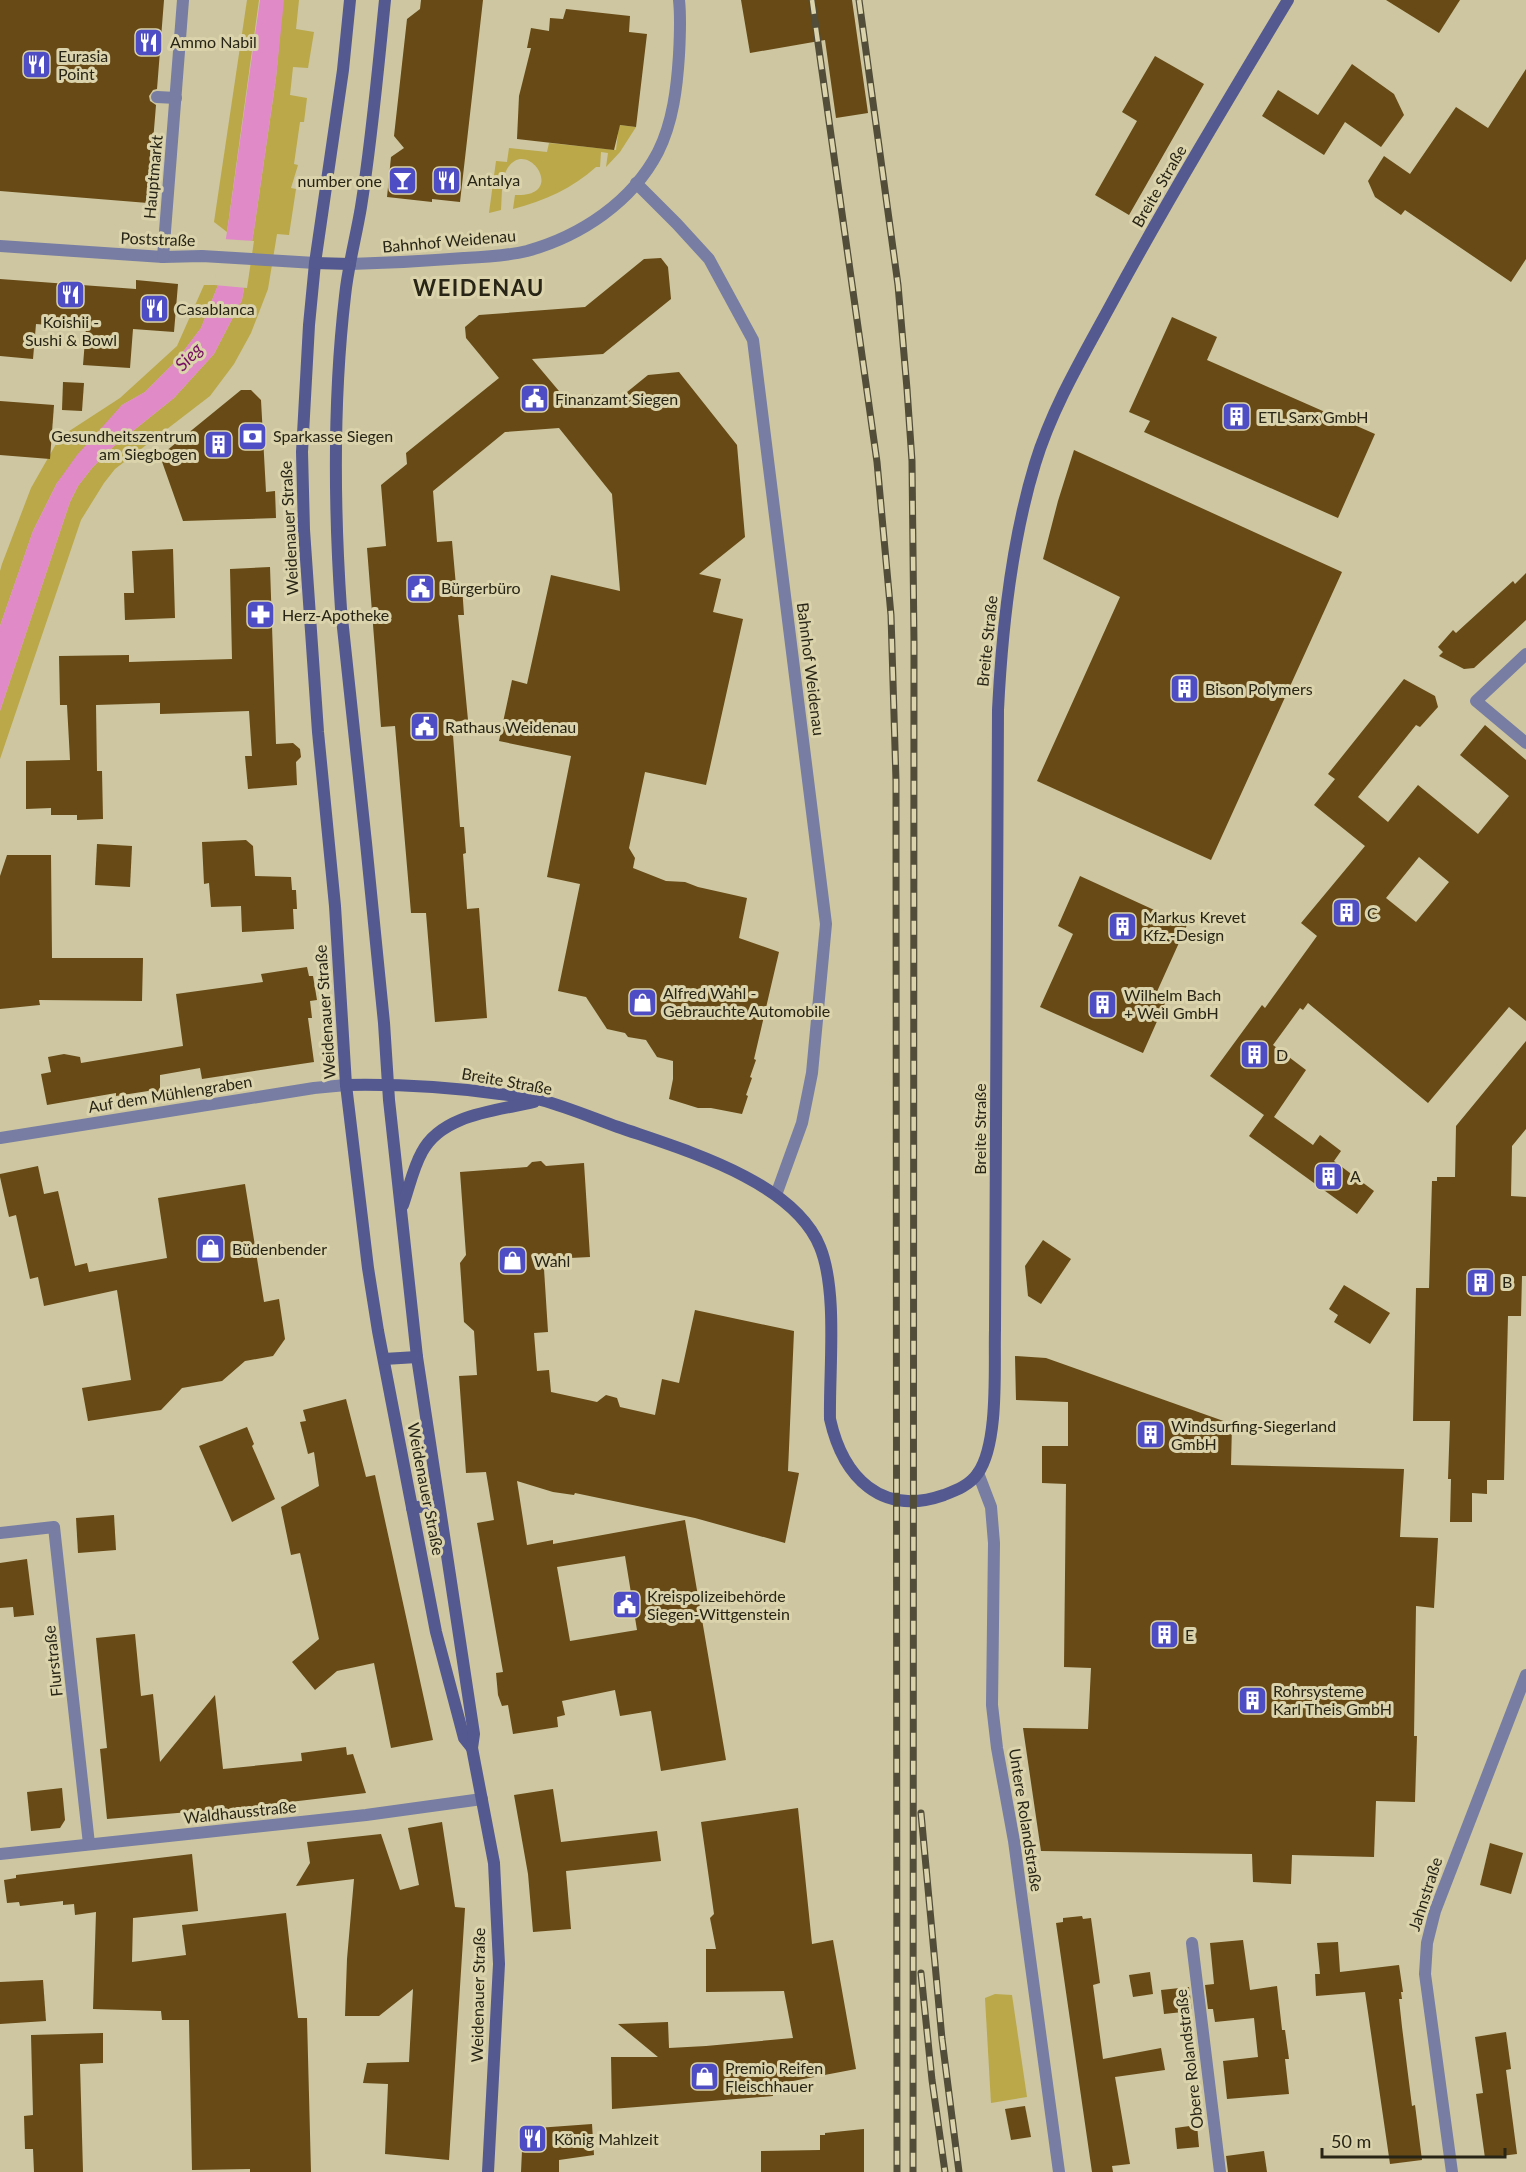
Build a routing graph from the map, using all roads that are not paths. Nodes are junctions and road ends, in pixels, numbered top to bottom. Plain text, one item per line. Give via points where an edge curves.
1 (183, 0) edge
2 (350, 0) edge
3 (385, 0) edge
4 (679, 0) edge
5 (1288, 0) edge
6 (156, 97) dead end
7 (176, 98) junction
8 (636, 183) junction
9 (0, 246) edge
10 (164, 257) junction
11 (315, 263) junction
12 (350, 264) junction
13 (1526, 654) edge
14 (1526, 743) edge
15 (388, 1084) junction
16 (346, 1086) junction
17 (541, 1100) junction
18 (0, 1138) edge
19 (776, 1195) junction
20 (401, 1212) junction
21 (417, 1357) junction
22 (384, 1359) junction
23 (974, 1478) junction
24 (438, 1504) junction
25 (412, 1508) junction
26 (0, 1533) edge
27 (1526, 1675) edge
28 (472, 1748) junction
29 (482, 1799) junction
30 (89, 1844) junction
31 (0, 1854) edge
32 (1192, 1942) dead end
33 (488, 2172) edge
34 (1059, 2172) edge
35 (1220, 2172) edge
36 (1452, 2172) edge

1 - 7 street, Hauptmarkt
2 - 11 main road, Weidenauer Straße
3 - 12 main road, Weidenauer Straße via 373,121
4 - 8 street, Bahnhof Weidenau via 677,82 669,123 657,152
5 - 23 main road, Breite Straße via 1197,151 1086,350 1054,414 1026,498 1008,594 998,710 992,1431 987,1455
6 - 7 street
7 - 10 street, Hauptmarkt
8 - 12 street, Bahnhof Weidenau via 617,204 588,225 525,251
8 - 19 street, Bahnhof Weidenau via 709,260 753,340 826,924 812,1073 802,1123
9 - 10 street, Poststraße
10 - 11 street, Poststraße
11 - 12 main road
11 - 16 main road, Weidenauer Straße via 304,384 304,530
12 - 15 main road, Weidenauer Straße via 337,421 338,558
13 - 14 street via 1476,701
15 - 16 main road, Breite Straße
15 - 17 main road, Breite Straße
15 - 20 main road, Weidenauer Straße
16 - 18 street, Auf dem Mühlengraben
16 - 22 main road, Weidenauer Straße via 368,1268
17 - 19 main road, Breite Straße via 715,1162
17 - 20 main road via 460,1120 438,1132 423,1151
19 - 23 main road, Breite Straße via 802,1220 820,1246 830,1303 830,1419 834,1437 851,1471 863,1484 895,1500 928,1500 958,1490
20 - 21 main road, Weidenauer Straße
21 - 22 main road
21 - 24 main road, Weidenauer Straße
22 - 25 main road, Weidenauer Straße
23 - 34 street, Untere Rolandstraße via 991,1507 992,1706
24 - 25 main road
24 - 28 main road, Weidenauer Straße via 474,1734
25 - 28 main road, Weidenauer Straße via 436,1632 464,1738
26 - 30 street, Flurstraße via 54,1527
27 - 36 street, Jahnstraße via 1442,1889 1427,1943 1425,1974
28 - 29 main road, Weidenauer Straße
29 - 30 street, Waldhausstraße
29 - 33 main road, Weidenauer Straße via 494,1863 499,1964
30 - 31 street, Waldhausstraße
32 - 35 street, Obere Rolandstraße

